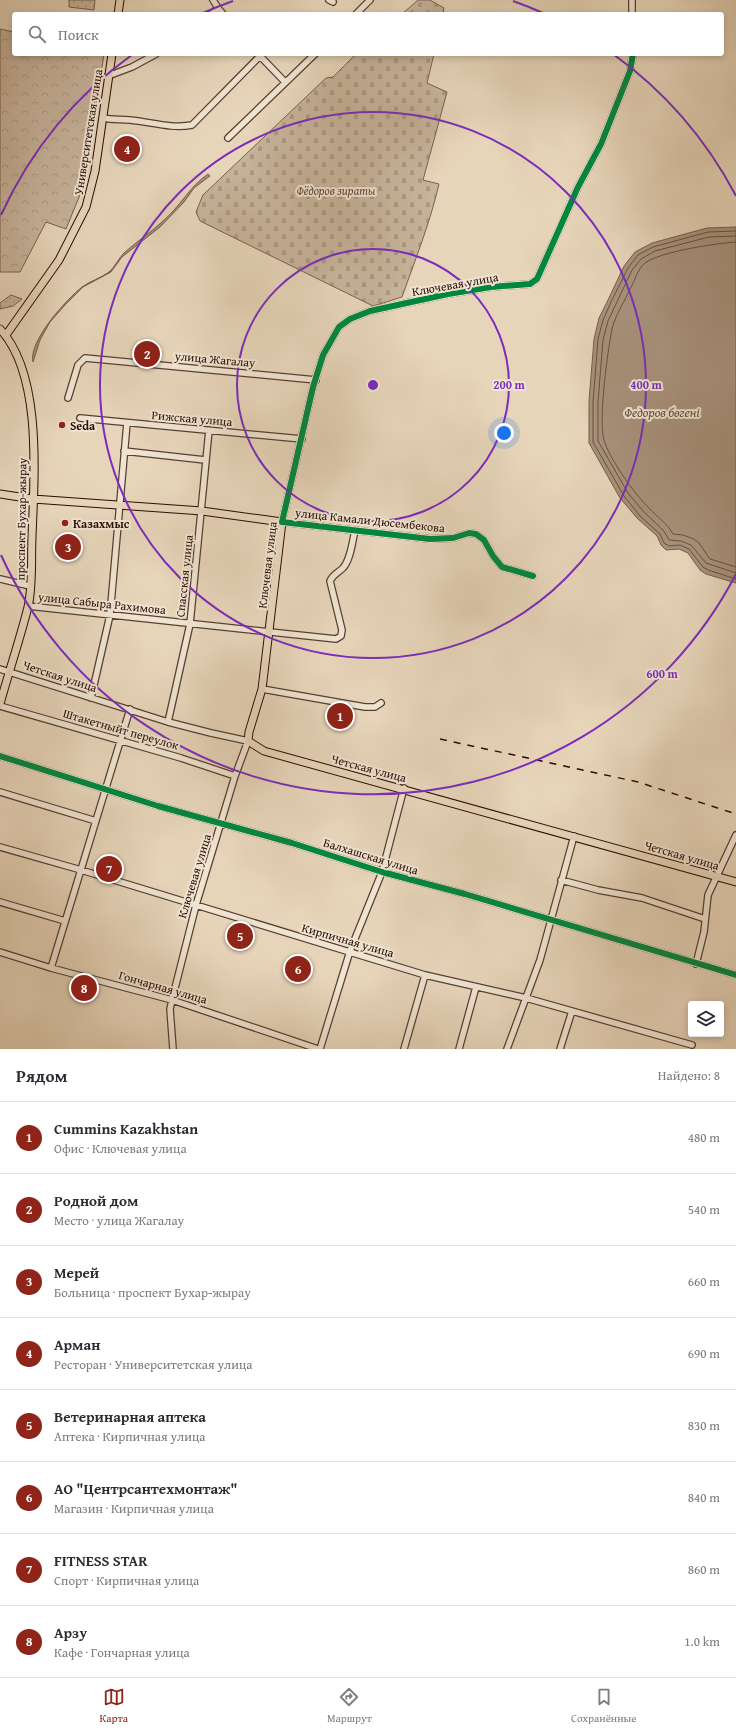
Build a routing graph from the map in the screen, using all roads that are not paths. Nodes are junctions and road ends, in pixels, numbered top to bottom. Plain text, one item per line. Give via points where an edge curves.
1 (120, 0) edge
2 (213, 0) edge
3 (370, 0) edge
4 (632, 0) edge
5 (218, 8) junction
6 (118, 12) edge
7 (213, 12) edge
8 (221, 12) edge
9 (358, 12) edge
10 (632, 12) edge
11 (112, 56) edge
12 (152, 56) edge
13 (258, 56) edge
14 (260, 56) edge
15 (313, 56) edge
16 (633, 56) edge
17 (108, 76) junction
18 (285, 82) junction
19 (103, 118) junction
20 (228, 138) dead end
21 (0, 328) edge
22 (6, 335) junction
23 (316, 380) junction
24 (68, 398) dead end
25 (80, 418) dead end
26 (127, 423) junction
27 (209, 430) junction
28 (302, 439) junction
29 (124, 450) junction
30 (205, 460) junction
31 (0, 494) edge
32 (33, 499) junction
33 (119, 504) junction
34 (202, 511) junction
35 (282, 522) junction
36 (355, 531) junction
37 (533, 576) dead end
38 (0, 579) edge
39 (30, 586) junction
40 (28, 606) junction
41 (110, 615) junction
42 (190, 624) junction
43 (270, 631) junction
44 (0, 669) edge
45 (9, 672) junction
46 (262, 689) junction
47 (91, 698) junction
48 (381, 703) dead end
49 (0, 705) edge
50 (130, 710) junction
51 (168, 722) junction
52 (119, 740) junction
53 (248, 741) junction
54 (0, 756) edge
55 (235, 776) junction
56 (404, 788) junction
57 (105, 790) junction
58 (0, 792) edge
59 (96, 821) junction
60 (222, 823) junction
61 (736, 835) edge
62 (574, 836) junction
63 (0, 847) edge
64 (81, 870) junction
65 (382, 872) junction
66 (716, 876) junction
67 (561, 880) junction
68 (736, 882) edge
69 (0, 902) edge
70 (196, 905) junction
71 (705, 919) junction
72 (550, 920) junction
73 (65, 921) junction
74 (350, 951) junction
75 (0, 952) edge
76 (696, 964) junction
77 (51, 968) junction
78 (425, 975) junction
79 (736, 975) edge
80 (476, 987) junction
81 (526, 998) junction
82 (172, 1000) junction
83 (572, 1011) junction
84 (692, 1045) dead end
85 (168, 1049) edge
86 (173, 1049) edge
87 (319, 1049) edge
88 (404, 1049) edge
89 (459, 1049) edge
90 (507, 1049) edge
91 (560, 1049) edge

1 - 6 main road
2 - 5 street
3 - 9 street
4 - 10 street
5 - 7 street
5 - 8 street
11 - 17 main road, Университетская улица
12 - 17 street
13 - 19 street via 192,124 179,127
14 - 18 street
15 - 18 street
16 - 23 street, Ключевая улица via 630,71 601,144 578,187 537,279 530,284 448,294 370,311 350,319 336,331 323,355
17 - 19 main road, Университетская улица
18 - 20 street
19 - 22 main road, Университетская улица via 95,171 84,212 60,260
21 - 22 main road, проспект Бухар-жырау
22 - 32 main road, проспект Бухар-жырау via 24,373 29,397
23 - 24 street, улица Жагалау via 85,358 78,365
23 - 28 street, Ключевая улица
25 - 26 street, Рижская улица
26 - 27 street, Рижская улица
26 - 29 street
27 - 28 street, Рижская улица
27 - 30 street, Спасская улица
28 - 35 street, Ключевая улица
29 - 30 street
29 - 33 street
30 - 34 street, Спасская улица
31 - 32 main road, улица Камали Дюсембекова
32 - 33 main road, улица Камали Дюсембекова
32 - 39 main road, проспект Бухар-жырау
33 - 34 main road, улица Камали Дюсембекова
33 - 41 street
34 - 35 main road, улица Камали Дюсембекова
34 - 42 street, Спасская улица
35 - 36 street, улица Камали Дюсембекова
35 - 43 main road, Ключевая улица
36 - 37 street, улица Камали Дюсембекова via 430,539 476,534 484,540 502,567
36 - 43 street, улица Сабыра Рахимова via 348,559 330,581 342,623 341,636 329,639
38 - 39 street, улица Сабыра Рахимова
39 - 40 main road, проспект Бухар-жырау
40 - 41 street, улица Сабыра Рахимова
40 - 45 main road, проспект Бухар-жырау
41 - 42 street, улица Сабыра Рахимова
41 - 47 street
42 - 43 street, улица Сабыра Рахимова
42 - 51 street, Спасская улица
43 - 46 main road, Ключевая улица
44 - 45 street, Четская улица
45 - 47 street, Четская улица
45 - 49 main road, проспект Бухар-жырау
46 - 48 street via 365,707 375,707
46 - 53 main road, Ключевая улица
47 - 50 street, Четская улица
49 - 52 street, Штакетныйт переулок
50 - 51 street, Четская улица
50 - 52 street
51 - 53 street, Четская улица
52 - 55 street, Штакетныйт переулок
52 - 57 street
53 - 55 street, Ключевая улица
53 - 56 main road, Четская улица via 264,751
54 - 57 street, Балхашская улица
55 - 60 street, Ключевая улица
56 - 62 main road, Четская улица
56 - 65 street
57 - 59 street
57 - 60 street, Балхашская улица
58 - 59 street
59 - 64 street
60 - 65 street, Балхашская улица
60 - 70 street, Ключевая улица
61 - 66 street
62 - 66 main road, Четская улица
62 - 67 street
63 - 64 street, Кирпичная улица
64 - 70 street, Кирпичная улица
64 - 73 street
65 - 72 street, Балхашская улица
65 - 74 street
66 - 68 main road, Четская улица
66 - 71 street via 708,895
67 - 71 street via 642,898
67 - 72 street
69 - 73 street
70 - 74 street, Кирпичная улица
70 - 82 street, Ключевая улица
71 - 76 street
72 - 76 street, Балхашская улица
72 - 81 street via 540,960
73 - 77 street
74 - 78 street, Кирпичная улица
74 - 87 street
75 - 77 street, Гончарная улица
76 - 79 street, Балхашская улица
77 - 82 street, Гончарная улица
78 - 80 street, Кирпичная улица
78 - 88 street
80 - 81 street, Кирпичная улица
80 - 89 street
81 - 83 street, Кирпичная улица
81 - 90 street
82 - 86 street, Ключевая улица via 170,1009
82 - 87 street, Гончарная улица
83 - 84 street, Кирпичная улица
83 - 91 street
85 - 86 street

